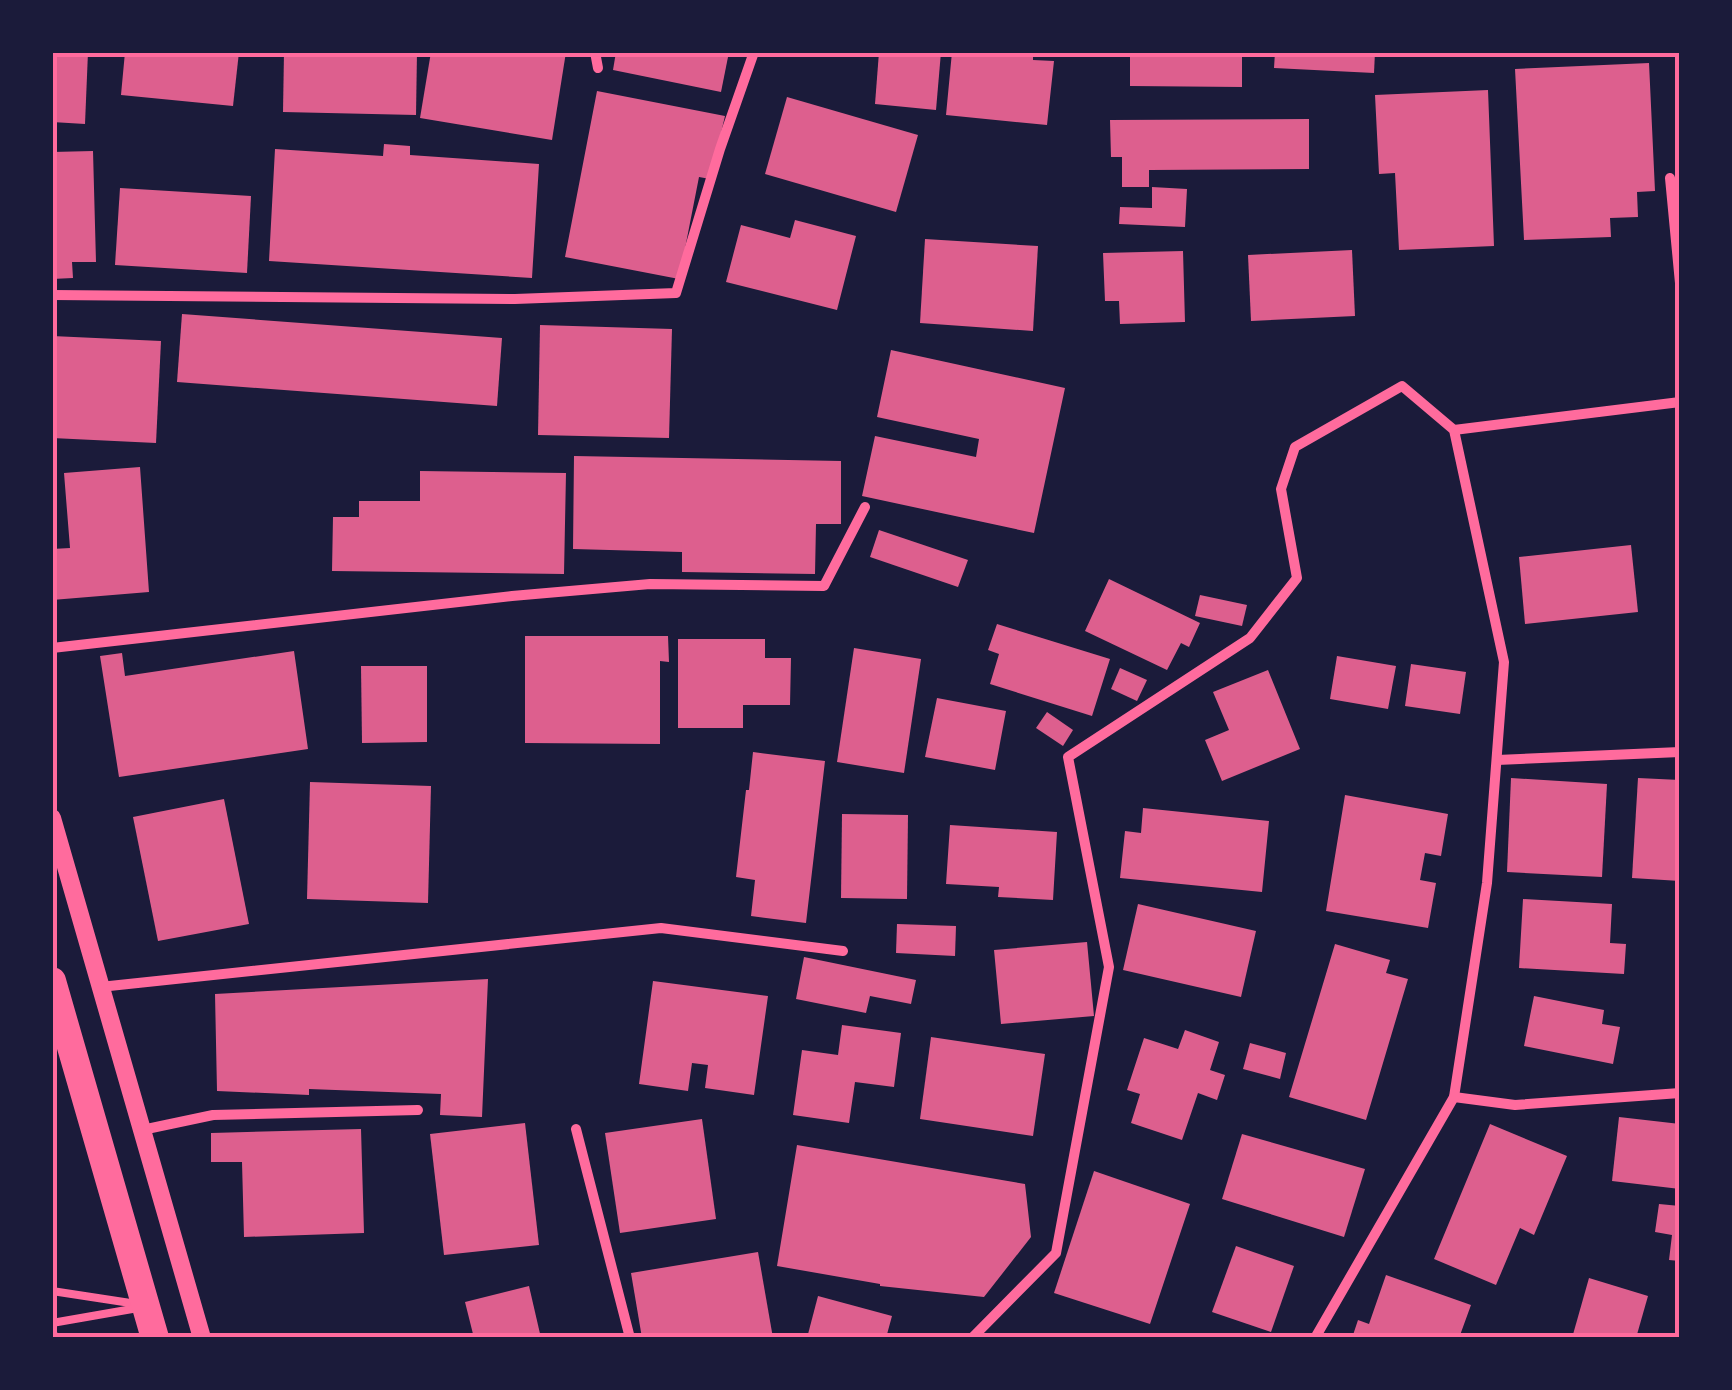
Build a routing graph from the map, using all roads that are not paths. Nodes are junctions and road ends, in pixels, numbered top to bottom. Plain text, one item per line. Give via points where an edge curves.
1 (596, 52) edge
2 (754, 52) edge
3 (598, 68) dead end
4 (1670, 178) dead end
5 (1680, 283) edge
6 (52, 295) edge
7 (1680, 402) edge
8 (1454, 430) junction
9 (866, 507) dead end
10 (52, 648) edge
11 (1680, 752) edge
12 (1496, 760) junction
13 (52, 818) edge
14 (842, 951) dead end
15 (52, 981) edge
16 (100, 987) junction
17 (1680, 1093) edge
18 (1454, 1097) junction
19 (418, 1110) dead end
20 (142, 1130) junction
21 (576, 1130) dead end
22 (52, 1291) edge
23 (147, 1306) junction
24 (52, 1327) edge
25 (55, 1338) edge
26 (156, 1338) edge
27 (202, 1338) edge
28 (630, 1338) edge
29 (972, 1338) edge
30 (1315, 1338) edge

1 - 3 street
2 - 6 street via 676,293 516,299
4 - 5 street
7 - 8 street
8 - 12 street via 1504,662
8 - 29 street via 1402,386 1296,447 1280,489 1297,578 1250,638 1068,757 1109,967 1056,1252
9 - 10 street via 824,586 650,584
11 - 12 street
12 - 18 street via 1487,883
13 - 16 street
14 - 16 street via 662,928
15 - 23 highway
16 - 20 street
17 - 18 street via 1516,1105
18 - 30 street
19 - 20 street via 213,1115
20 - 27 street
21 - 28 street
22 - 23 lane
23 - 24 lane
23 - 26 highway
24 - 25 lane

